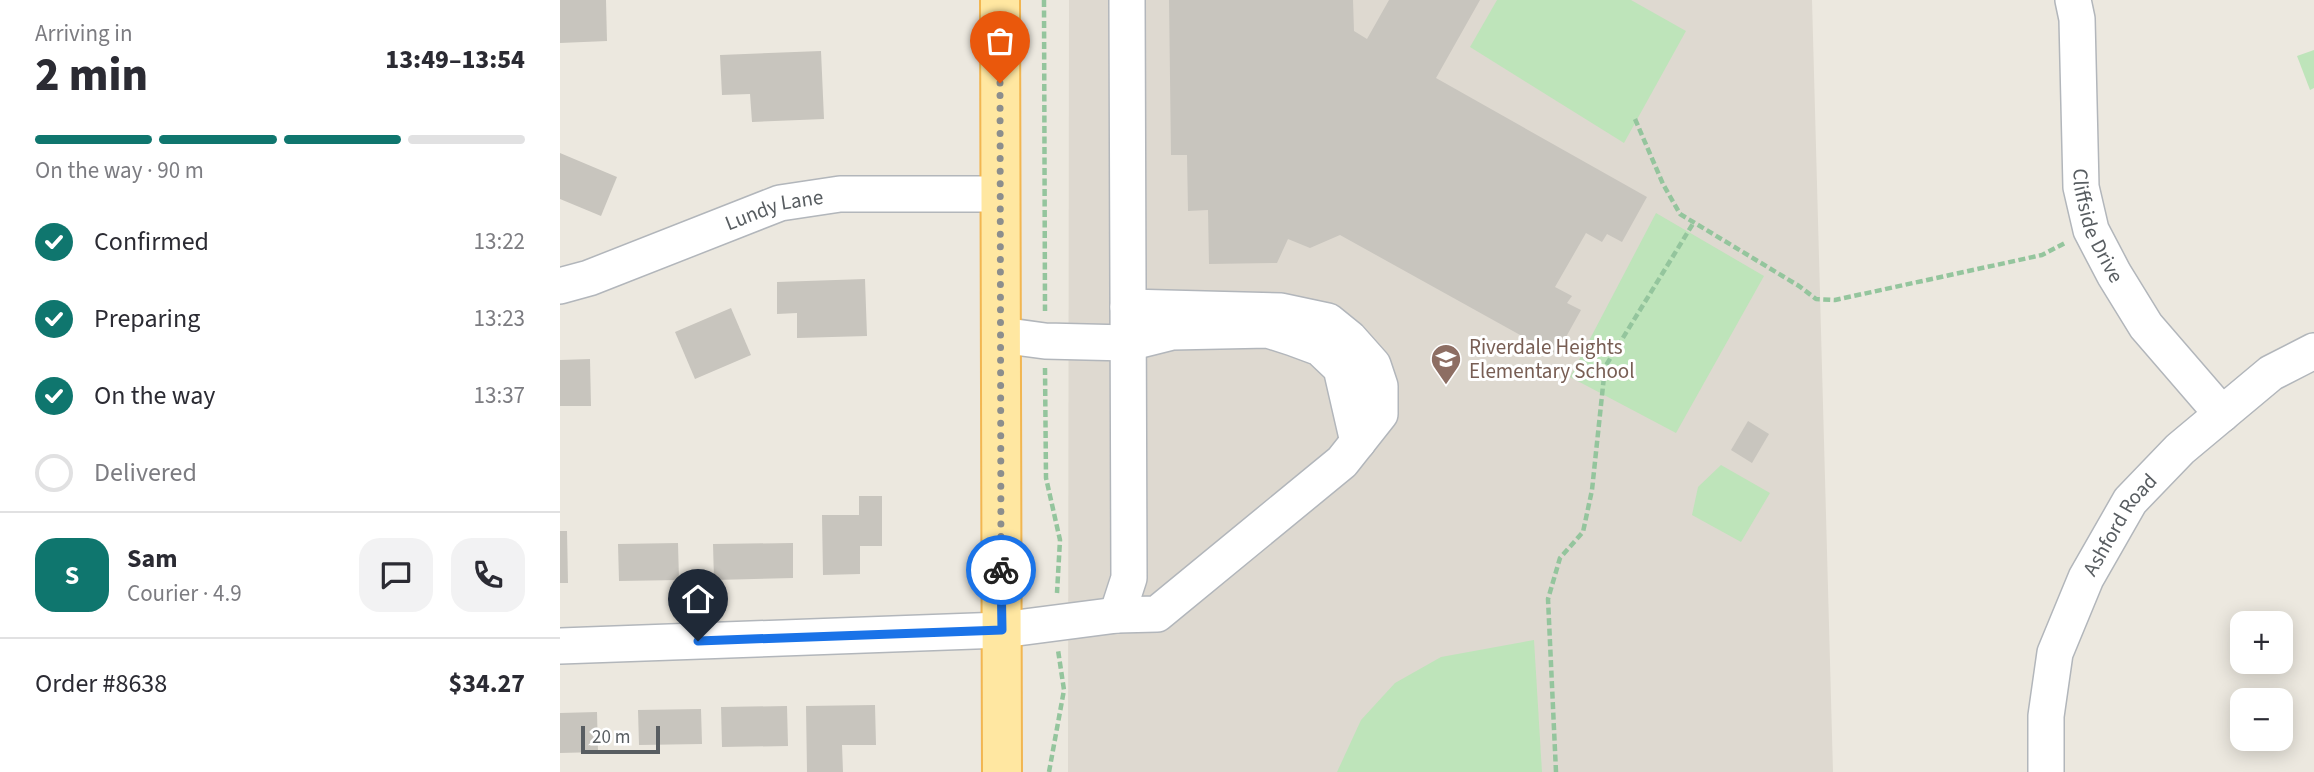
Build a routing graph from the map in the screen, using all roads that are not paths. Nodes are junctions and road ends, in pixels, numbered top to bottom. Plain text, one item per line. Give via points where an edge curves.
1 (1000, 0) edge
2 (1127, 0) edge
3 (2073, 0) edge
4 (1000, 194) junction
5 (560, 286) edge
6 (1128, 307) junction
7 (1001, 335) junction
8 (1128, 343) junction
9 (2314, 351) edge
10 (2221, 414) junction
11 (1363, 435) junction
12 (1117, 615) junction
13 (1002, 630) junction
14 (560, 646) edge
15 (1002, 772) edge
16 (2046, 772) edge

1 - 4 main road
2 - 6 street
3 - 10 street, Cliffside Drive via 2081,187 2091,230 2146,326
4 - 5 street, Lundy Lane via 840,194 780,203
4 - 7 main road
6 - 8 street
6 - 11 street via 1281,311 1328,321 1373,365 1380,386 1380,414
7 - 8 street
7 - 13 main road
8 - 11 street via 1172,332 1268,330 1320,348 1341,368
8 - 12 street via 1129,578
9 - 10 street, Ashford Road via 2271,373
10 - 16 street, Ashford Road via 2130,501 2086,578 2055,653 2046,716
11 - 12 street via 1342,462 1157,614
12 - 13 street
13 - 14 street
13 - 15 main road

